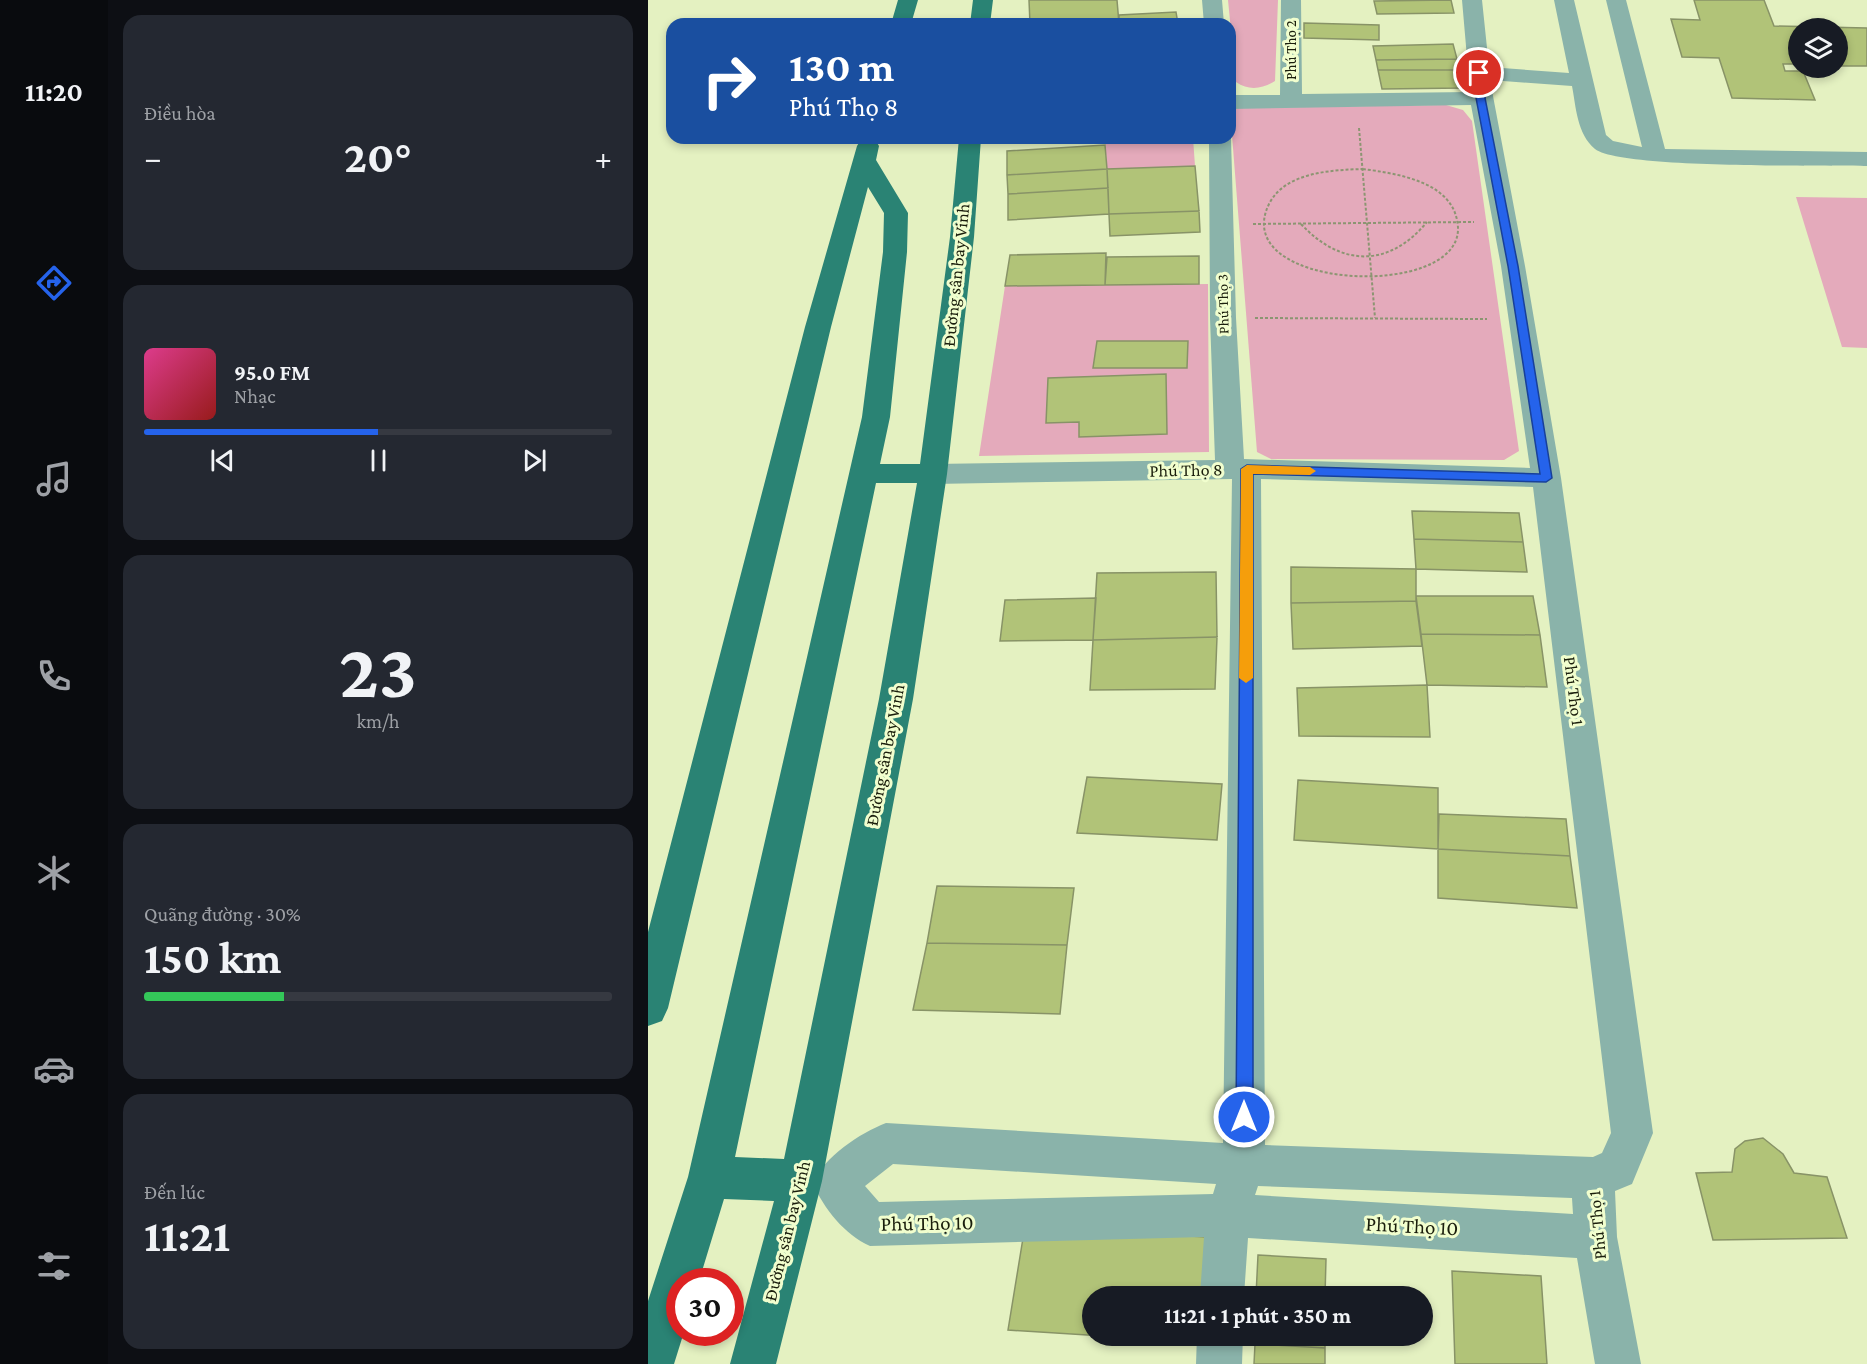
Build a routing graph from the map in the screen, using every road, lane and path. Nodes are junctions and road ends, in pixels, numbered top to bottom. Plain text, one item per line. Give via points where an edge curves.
1 (908, 0) edge
2 (983, 0) edge
3 (1212, 0) edge
4 (1291, 0) edge
5 (1472, 0) edge
6 (1564, 0) edge
7 (1616, 0) edge
8 (903, 18) edge
9 (981, 18) edge
10 (1214, 18) edge
11 (1582, 80) junction
12 (1480, 86) junction
13 (1356, 99) junction
14 (1292, 100) junction
15 (1236, 102) edge
16 (970, 144) edge
17 (1220, 144) edge
18 (867, 149) edge
19 (1655, 155) junction
20 (1867, 159) edge
21 (1363, 169) junction
22 (1427, 222) junction
23 (1505, 222) junction
24 (1300, 223) junction
25 (1221, 224) junction
26 (1371, 255) junction
27 (1372, 278) junction
28 (1223, 318) junction
29 (1375, 318) junction
30 (1521, 319) junction
31 (1239, 470) junction
32 (865, 472) junction
33 (933, 474) junction
34 (1546, 478) junction
35 (648, 1008) edge
36 (1244, 1165) junction
37 (709, 1177) junction
38 (1593, 1178) junction
39 (817, 1182) junction
40 (1227, 1215) junction
41 (1595, 1236) junction
42 (1223, 1286) edge
43 (1220, 1346) edge
44 (651, 1364) edge
45 (753, 1364) edge
46 (1219, 1364) edge
47 (1618, 1364) edge

1 - 8 main road
2 - 9 main road
3 - 10 street
4 - 14 street, Phú Thọ 2
5 - 12 street, Phú Thọ 1
6 - 11 street
7 - 19 street
11 - 12 street
11 - 19 street via 1599,142 1620,151
12 - 13 street
12 - 23 street, Phú Thọ 1
13 - 14 street
13 - 21 path
14 - 15 street
16 - 33 main road, Đường sân bay Vinh
17 - 25 street, Phú Thọ 3
18 - 32 main road via 896,213 876,417
18 - 35 main road via 818,327
19 - 20 street
21 - 26 path
21 - 27 path via 1417,179 1438,191 1452,205 1460,221 1458,237 1447,253 1427,266
21 - 27 path via 1332,170 1297,180 1268,203 1263,220 1268,238 1291,259 1338,276
22 - 23 path
22 - 24 path
22 - 26 path via 1414,238 1393,252
23 - 30 street, Phú Thọ 1
24 - 25 path
24 - 26 path via 1312,238 1333,249 1358,256
25 - 28 street, Phú Thọ 3
26 - 27 path
27 - 29 path
28 - 29 path
28 - 31 street, Phú Thọ 3
29 - 30 path
30 - 34 street, Phú Thọ 1
31 - 33 street, Phú Thọ 8
31 - 34 street, Phú Thọ 8
31 - 36 street, Phú Thọ 3
32 - 33 main road
32 - 37 main road
33 - 39 main road, Đường sân bay Vinh
34 - 38 street, Phú Thọ 1 via 1632,1133 1617,1169
36 - 38 street
36 - 39 street via 886,1143
36 - 40 street, Phú Thọ 3
37 - 39 main road
37 - 44 main road
38 - 41 street, Phú Thọ 1
39 - 40 street, Phú Thọ 10 via 870,1224
39 - 45 main road, Đường sân bay Vinh
40 - 41 street, Phú Thọ 10
40 - 42 street, Phú Thọ 3
41 - 47 street, Phú Thọ 1
43 - 46 street

